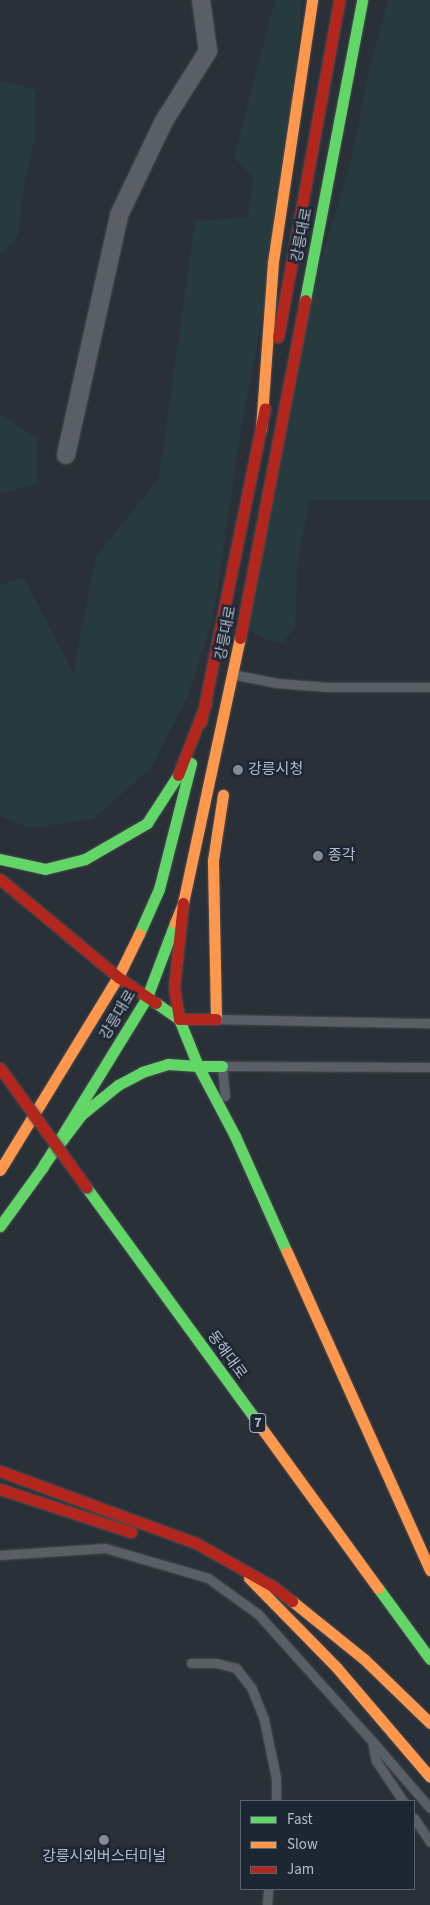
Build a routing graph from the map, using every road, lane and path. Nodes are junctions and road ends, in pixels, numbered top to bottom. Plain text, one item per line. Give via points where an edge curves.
1 (200, 0) edge
2 (312, 0) edge
3 (339, 0) edge
4 (362, 0) edge
5 (261, 429) junction
6 (66, 455) dead end
7 (233, 675) junction
8 (430, 687) edge
9 (206, 702) junction
10 (228, 704) junction
11 (228, 749) dead end
12 (224, 786) dead end
13 (0, 859) edge
14 (0, 879) edge
15 (183, 903) junction
16 (118, 977) junction
17 (147, 997) junction
18 (179, 1019) junction
19 (216, 1019) junction
20 (430, 1023) edge
21 (198, 1066) junction
22 (222, 1066) junction
23 (430, 1067) edge
24 (0, 1068) edge
25 (235, 1136) junction
26 (44, 1164) junction
27 (0, 1170) edge
28 (0, 1226) edge
29 (0, 1471) edge
30 (0, 1475) edge
31 (23, 1482) junction
32 (0, 1489) edge
33 (196, 1543) junction
34 (0, 1555) edge
35 (229, 1567) junction
36 (430, 1570) edge
37 (430, 1659) edge
38 (191, 1663) dead end
39 (430, 1723) edge
40 (372, 1741) junction
41 (430, 1777) edge
42 (276, 1800) edge
43 (402, 1800) edge
44 (430, 1808) edge
45 (415, 1820) edge
46 (430, 1842) edge
47 (268, 1890) edge
48 (267, 1905) edge

1 - 6 street via 208,51 164,121 119,215
2 - 5 main road via 273,262
3 - 5 main road, 강릉대로
4 - 7 main road, 강릉대로
5 - 9 main road, 강릉대로
7 - 8 lane via 328,687
7 - 10 main road, 강릉대로
9 - 13 main road via 176,781 147,823 85,859 45,869
9 - 16 main road, 강릉대로 via 158,889
10 - 11 main road
10 - 15 main road, 강릉대로
12 - 19 main road via 213,860
14 - 16 main road
15 - 17 main road, 강릉대로
15 - 18 main road via 174,987
16 - 17 main road
16 - 27 main road, 강릉대로
17 - 18 main road
17 - 26 main road, 강릉대로
18 - 19 main road
18 - 21 main road
19 - 20 lane
21 - 22 main road
21 - 25 main road
21 - 26 main road via 168,1064 142,1072 118,1085 81,1115
22 - 23 lane
22 - 25 lane
24 - 37 main road, 동해대로 / 7, bridge
25 - 36 main road
26 - 28 main road, 강릉대로
29 - 31 main road
30 - 31 main road
31 - 33 main road
32 - 35 main road via 182,1548
33 - 35 main road
33 - 39 main road via 274,1587 364,1659
34 - 40 lane via 105,1548 208,1578 258,1614
35 - 41 main road via 249,1579 337,1668
38 - 42 lane via 216,1663 236,1668 251,1687 264,1720 276,1778
40 - 43 lane via 376,1761
40 - 44 lane
45 - 46 lane
47 - 48 lane

